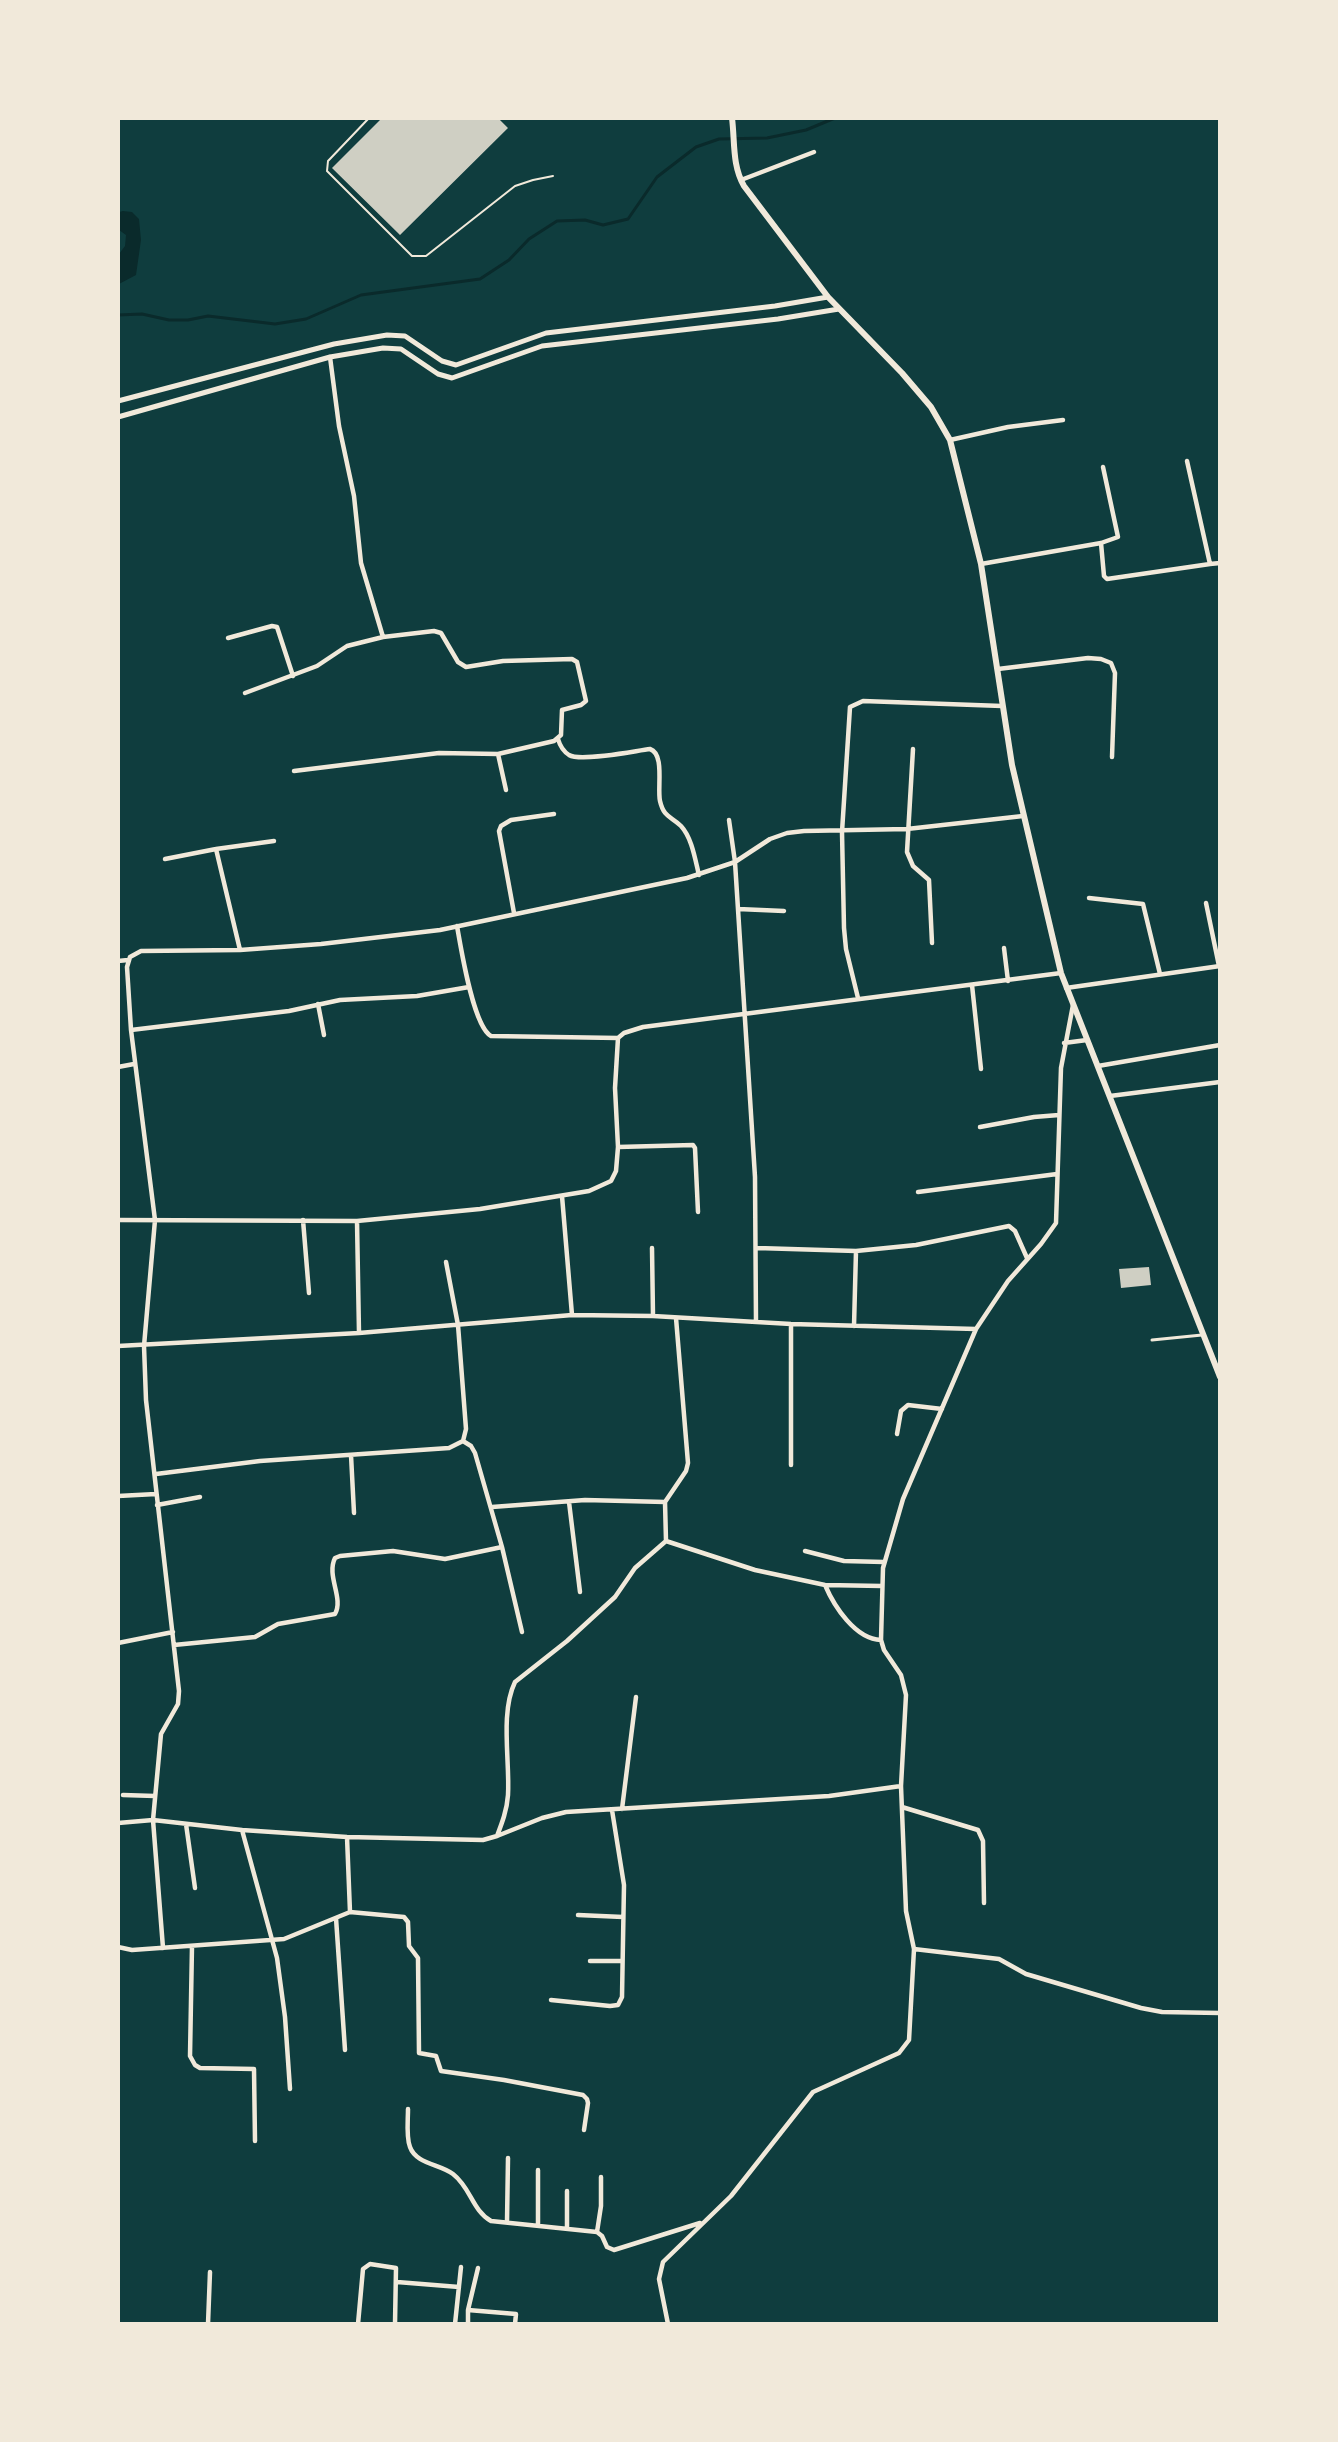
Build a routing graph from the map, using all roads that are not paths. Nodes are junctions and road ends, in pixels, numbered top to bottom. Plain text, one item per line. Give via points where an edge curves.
1 (369, 118) edge
2 (732, 118) edge
3 (737, 118) edge
4 (734, 134) junction
5 (814, 152) dead end
6 (553, 177) dead end
7 (741, 180) junction
8 (828, 297) junction
9 (838, 309) junction
10 (537, 335) junction
11 (542, 346) junction
12 (330, 357) junction
13 (239, 369) junction
14 (214, 374) junction
15 (242, 382) junction
16 (216, 389) junction
17 (118, 401) edge
18 (118, 417) edge
19 (1063, 420) dead end
20 (950, 441) junction
21 (1187, 461) dead end
22 (1103, 467) dead end
23 (1101, 543) junction
24 (1220, 563) edge
25 (981, 564) junction
26 (1210, 564) junction
27 (383, 637) junction
28 (228, 638) dead end
29 (998, 669) junction
30 (293, 676) junction
31 (245, 693) dead end
32 (1002, 706) junction
33 (558, 739) junction
34 (913, 749) dead end
35 (498, 754) junction
36 (1112, 758) dead end
37 (294, 771) dead end
38 (506, 790) dead end
39 (554, 814) dead end
40 (1023, 816) junction
41 (729, 820) dead end
42 (907, 829) junction
43 (842, 832) junction
44 (274, 841) dead end
45 (216, 849) junction
46 (165, 859) dead end
47 (735, 862) junction
48 (699, 875) junction
49 (1089, 898) dead end
50 (1206, 903) dead end
51 (738, 909) junction
52 (784, 911) dead end
53 (514, 913) junction
54 (458, 926) junction
55 (932, 943) dead end
56 (1004, 948) dead end
57 (240, 950) junction
58 (118, 954) edge
59 (128, 960) junction
60 (120, 961) edge
61 (1219, 966) edge
62 (1061, 973) junction
63 (1160, 974) junction
64 (1008, 981) junction
65 (972, 986) junction
66 (469, 987) junction
67 (1066, 988) junction
68 (858, 998) junction
69 (318, 1005) junction
70 (1073, 1005) junction
71 (744, 1014) junction
72 (131, 1030) junction
73 (324, 1035) dead end
74 (618, 1038) junction
75 (1087, 1040) junction
76 (1064, 1043) junction
77 (1220, 1045) edge
78 (134, 1064) junction
79 (1098, 1066) junction
80 (118, 1067) edge
81 (981, 1069) dead end
82 (1220, 1082) edge
83 (1110, 1096) junction
84 (1059, 1115) junction
85 (980, 1128) dead end
86 (618, 1147) junction
87 (1057, 1174) junction
88 (918, 1192) dead end
89 (562, 1196) junction
90 (698, 1212) dead end
91 (118, 1220) edge
92 (155, 1220) junction
93 (303, 1220) junction
94 (357, 1221) junction
95 (652, 1248) dead end
96 (757, 1248) junction
97 (856, 1251) junction
98 (1027, 1258) junction
99 (446, 1262) dead end
100 (309, 1293) dead end
101 (572, 1315) junction
102 (653, 1316) junction
103 (676, 1318) junction
104 (756, 1322) junction
105 (791, 1324) junction
106 (458, 1325) junction
107 (854, 1326) junction
108 (976, 1329) junction
109 (360, 1333) junction
110 (1204, 1335) junction
111 (1152, 1340) dead end
112 (118, 1346) edge
113 (144, 1346) junction
114 (1220, 1377) edge
115 (942, 1409) junction
116 (897, 1434) dead end
117 (463, 1441) junction
118 (351, 1455) junction
119 (791, 1465) dead end
120 (156, 1474) junction
121 (156, 1494) junction
122 (118, 1496) edge
123 (200, 1497) dead end
124 (569, 1502) junction
125 (665, 1502) junction
126 (157, 1506) junction
127 (492, 1507) junction
128 (354, 1513) dead end
129 (666, 1542) junction
130 (502, 1547) junction
131 (805, 1551) dead end
132 (884, 1562) junction
133 (825, 1585) junction
134 (882, 1586) junction
135 (580, 1592) dead end
136 (173, 1632) junction
137 (522, 1632) dead end
138 (881, 1640) junction
139 (118, 1643) edge
140 (174, 1645) junction
141 (636, 1697) dead end
142 (901, 1786) junction
143 (123, 1795) dead end
144 (155, 1796) junction
145 (902, 1807) junction
146 (621, 1809) junction
147 (612, 1810) junction
148 (153, 1820) junction
149 (118, 1823) edge
150 (186, 1824) junction
151 (242, 1830) junction
152 (498, 1836) junction
153 (347, 1837) junction
154 (195, 1888) dead end
155 (984, 1903) dead end
156 (350, 1912) junction
157 (578, 1915) dead end
158 (623, 1917) junction
159 (336, 1918) junction
160 (272, 1940) junction
161 (192, 1946) junction
162 (118, 1947) edge
163 (163, 1948) junction
164 (914, 1949) junction
165 (590, 1961) dead end
166 (622, 1961) junction
167 (551, 2000) dead end
168 (1220, 2013) edge
169 (345, 2050) dead end
170 (290, 2088) dead end
171 (408, 2109) dead end
172 (584, 2130) dead end
173 (255, 2141) dead end
174 (508, 2158) dead end
175 (537, 2170) dead end
176 (601, 2177) dead end
177 (567, 2191) dead end
178 (507, 2222) junction
179 (703, 2222) junction
180 (538, 2224) junction
181 (567, 2228) junction
182 (597, 2232) junction
183 (461, 2267) dead end
184 (478, 2268) dead end
185 (210, 2272) dead end
186 (397, 2282) junction
187 (459, 2287) junction
188 (468, 2310) junction
189 (208, 2324) edge
190 (358, 2324) edge
191 (395, 2324) edge
192 (455, 2324) edge
193 (468, 2324) edge
194 (515, 2324) edge
195 (668, 2324) edge

1 - 6 lane via 328,160 327,171 412,256 426,256 515,186
2 - 4 main road
3 - 4 main road
4 - 7 main road
5 - 7 street
7 - 8 main road
8 - 9 main road
8 - 10 street
9 - 11 street
9 - 20 main road via 932,407
10 - 11 street
10 - 13 street via 456,365 442,361 405,336 387,335 334,344
11 - 12 street via 452,378 438,374 409,353 392,348
12 - 15 street
12 - 27 street via 354,496 361,563
13 - 14 street
13 - 15 street
14 - 16 street
14 - 17 street
15 - 16 street
16 - 18 street
19 - 20 street via 1008,427
20 - 25 main road
21 - 26 street
22 - 23 street via 1119,536
23 - 25 street
23 - 26 street via 1107,579
24 - 26 street
25 - 29 main road
27 - 30 street via 347,646
27 - 33 street via 441,633 458,662 470,667 503,661 572,659 577,662 586,700 562,710
28 - 30 street via 277,627
29 - 32 main road
29 - 36 street via 1088,658 1111,663 1115,673
30 - 31 street
32 - 40 main road
32 - 43 street via 863,701 853,704 848,714
33 - 35 street
33 - 48 street via 570,756 576,757 655,750 659,757 659,798 663,810 684,831
34 - 42 street
35 - 37 street via 439,753
35 - 38 street
39 - 53 street via 511,820 501,826
40 - 42 street
40 - 62 main road
41 - 47 street
42 - 43 street
42 - 55 street via 909,860 929,880
43 - 47 street via 788,833 770,839
43 - 68 street via 844,939
44 - 45 street
45 - 46 street
45 - 57 street
47 - 48 street
47 - 51 street
48 - 53 street
49 - 63 street via 1143,904
50 - 61 street
51 - 52 street
51 - 71 street
53 - 54 street
54 - 57 street
54 - 66 street
56 - 64 street
57 - 59 street via 141,951
58 - 60 street
59 - 60 street
59 - 72 street
61 - 63 street
62 - 64 street
62 - 67 main road
63 - 67 street
64 - 65 street
65 - 68 street
65 - 81 street
66 - 69 street
66 - 74 street via 484,1030 491,1036
67 - 70 main road
68 - 71 street
69 - 72 street
69 - 73 street
70 - 75 main road
70 - 76 street
71 - 74 street via 643,1027
71 - 96 street
72 - 78 street
74 - 86 street
75 - 76 street
75 - 79 main road
76 - 84 street
77 - 79 street
78 - 80 street
78 - 92 street
79 - 83 main road
82 - 83 street
83 - 110 main road
84 - 85 street
84 - 87 street
86 - 89 street via 611,1181 590,1191
86 - 90 street via 693,1145
87 - 88 street
87 - 98 street via 1056,1223
89 - 94 street
89 - 101 street
91 - 92 street
92 - 93 street
92 - 113 street
93 - 94 street
93 - 100 street
94 - 109 street
95 - 102 street
96 - 97 street
96 - 104 street
97 - 98 street via 916,1245 1009,1226
97 - 107 street
98 - 108 street
99 - 106 street
101 - 102 street
101 - 106 street
102 - 103 street
103 - 104 street
103 - 125 street via 688,1463
104 - 105 street
105 - 107 street
105 - 119 street
106 - 109 street
106 - 117 street via 466,1429
107 - 108 street
108 - 115 street
109 - 113 street
110 - 111 street
110 - 114 main road
112 - 113 street
113 - 120 street via 146,1401
115 - 116 street via 908,1405 901,1411
115 - 132 street via 903,1499
117 - 118 street via 449,1448
117 - 127 street via 475,1453
118 - 120 street
118 - 128 street
120 - 121 street
121 - 122 street
121 - 126 street
123 - 126 street
124 - 125 street
124 - 127 street
124 - 135 street
125 - 129 street
126 - 136 street
127 - 130 street
129 - 133 street via 755,1570
129 - 152 street via 639,1564 615,1597 515,1682 508,1712 507,1809
130 - 137 street
130 - 140 street via 445,1559 393,1551 340,1556 332,1567 338,1607 332,1615 278,1624 246,1639
131 - 132 street via 844,1561
132 - 134 street
133 - 134 street
133 - 138 street via 833,1603 850,1622 867,1638
134 - 138 street
136 - 139 street
136 - 140 street
138 - 142 street via 904,1683 906,1695
140 - 144 street via 179,1699 161,1734
141 - 146 street
142 - 145 street
142 - 146 street via 829,1796
143 - 144 street
144 - 148 street
145 - 155 street via 978,1830 983,1841
145 - 164 street via 906,1911
146 - 147 street
147 - 152 street via 567,1812
147 - 158 street via 624,1885
148 - 149 street
148 - 150 street
148 - 163 street
150 - 151 street
150 - 154 street
151 - 153 street
151 - 160 street
152 - 153 street via 483,1840
153 - 156 street
156 - 159 street
156 - 172 street via 407,1919 409,1946 418,1958 419,2053 436,2056 441,2071 583,2095 588,2103
157 - 158 street
158 - 166 street
159 - 160 street via 295,1936
159 - 169 street
160 - 161 street
160 - 170 street via 280,1980
161 - 163 street
161 - 173 street via 190,2056 200,2068 254,2069
162 - 163 street
164 - 168 street via 999,1959 1026,1974 1141,2008
164 - 179 street via 911,2031 905,2048 813,2092 731,2196
165 - 166 street
166 - 167 street via 622,1997 618,2005
171 - 178 street via 409,2146 415,2156 453,2174 468,2191 480,2215 491,2221
174 - 178 street
175 - 180 street
176 - 182 street
177 - 181 street
178 - 180 street
179 - 182 street via 614,2250 607,2247
179 - 195 street via 663,2262 659,2279
180 - 181 street
181 - 182 street
183 - 187 street
184 - 188 street
185 - 189 street
186 - 187 street
186 - 190 street via 396,2268 366,2266
186 - 191 street
187 - 192 street
188 - 193 street
188 - 194 street via 516,2314

